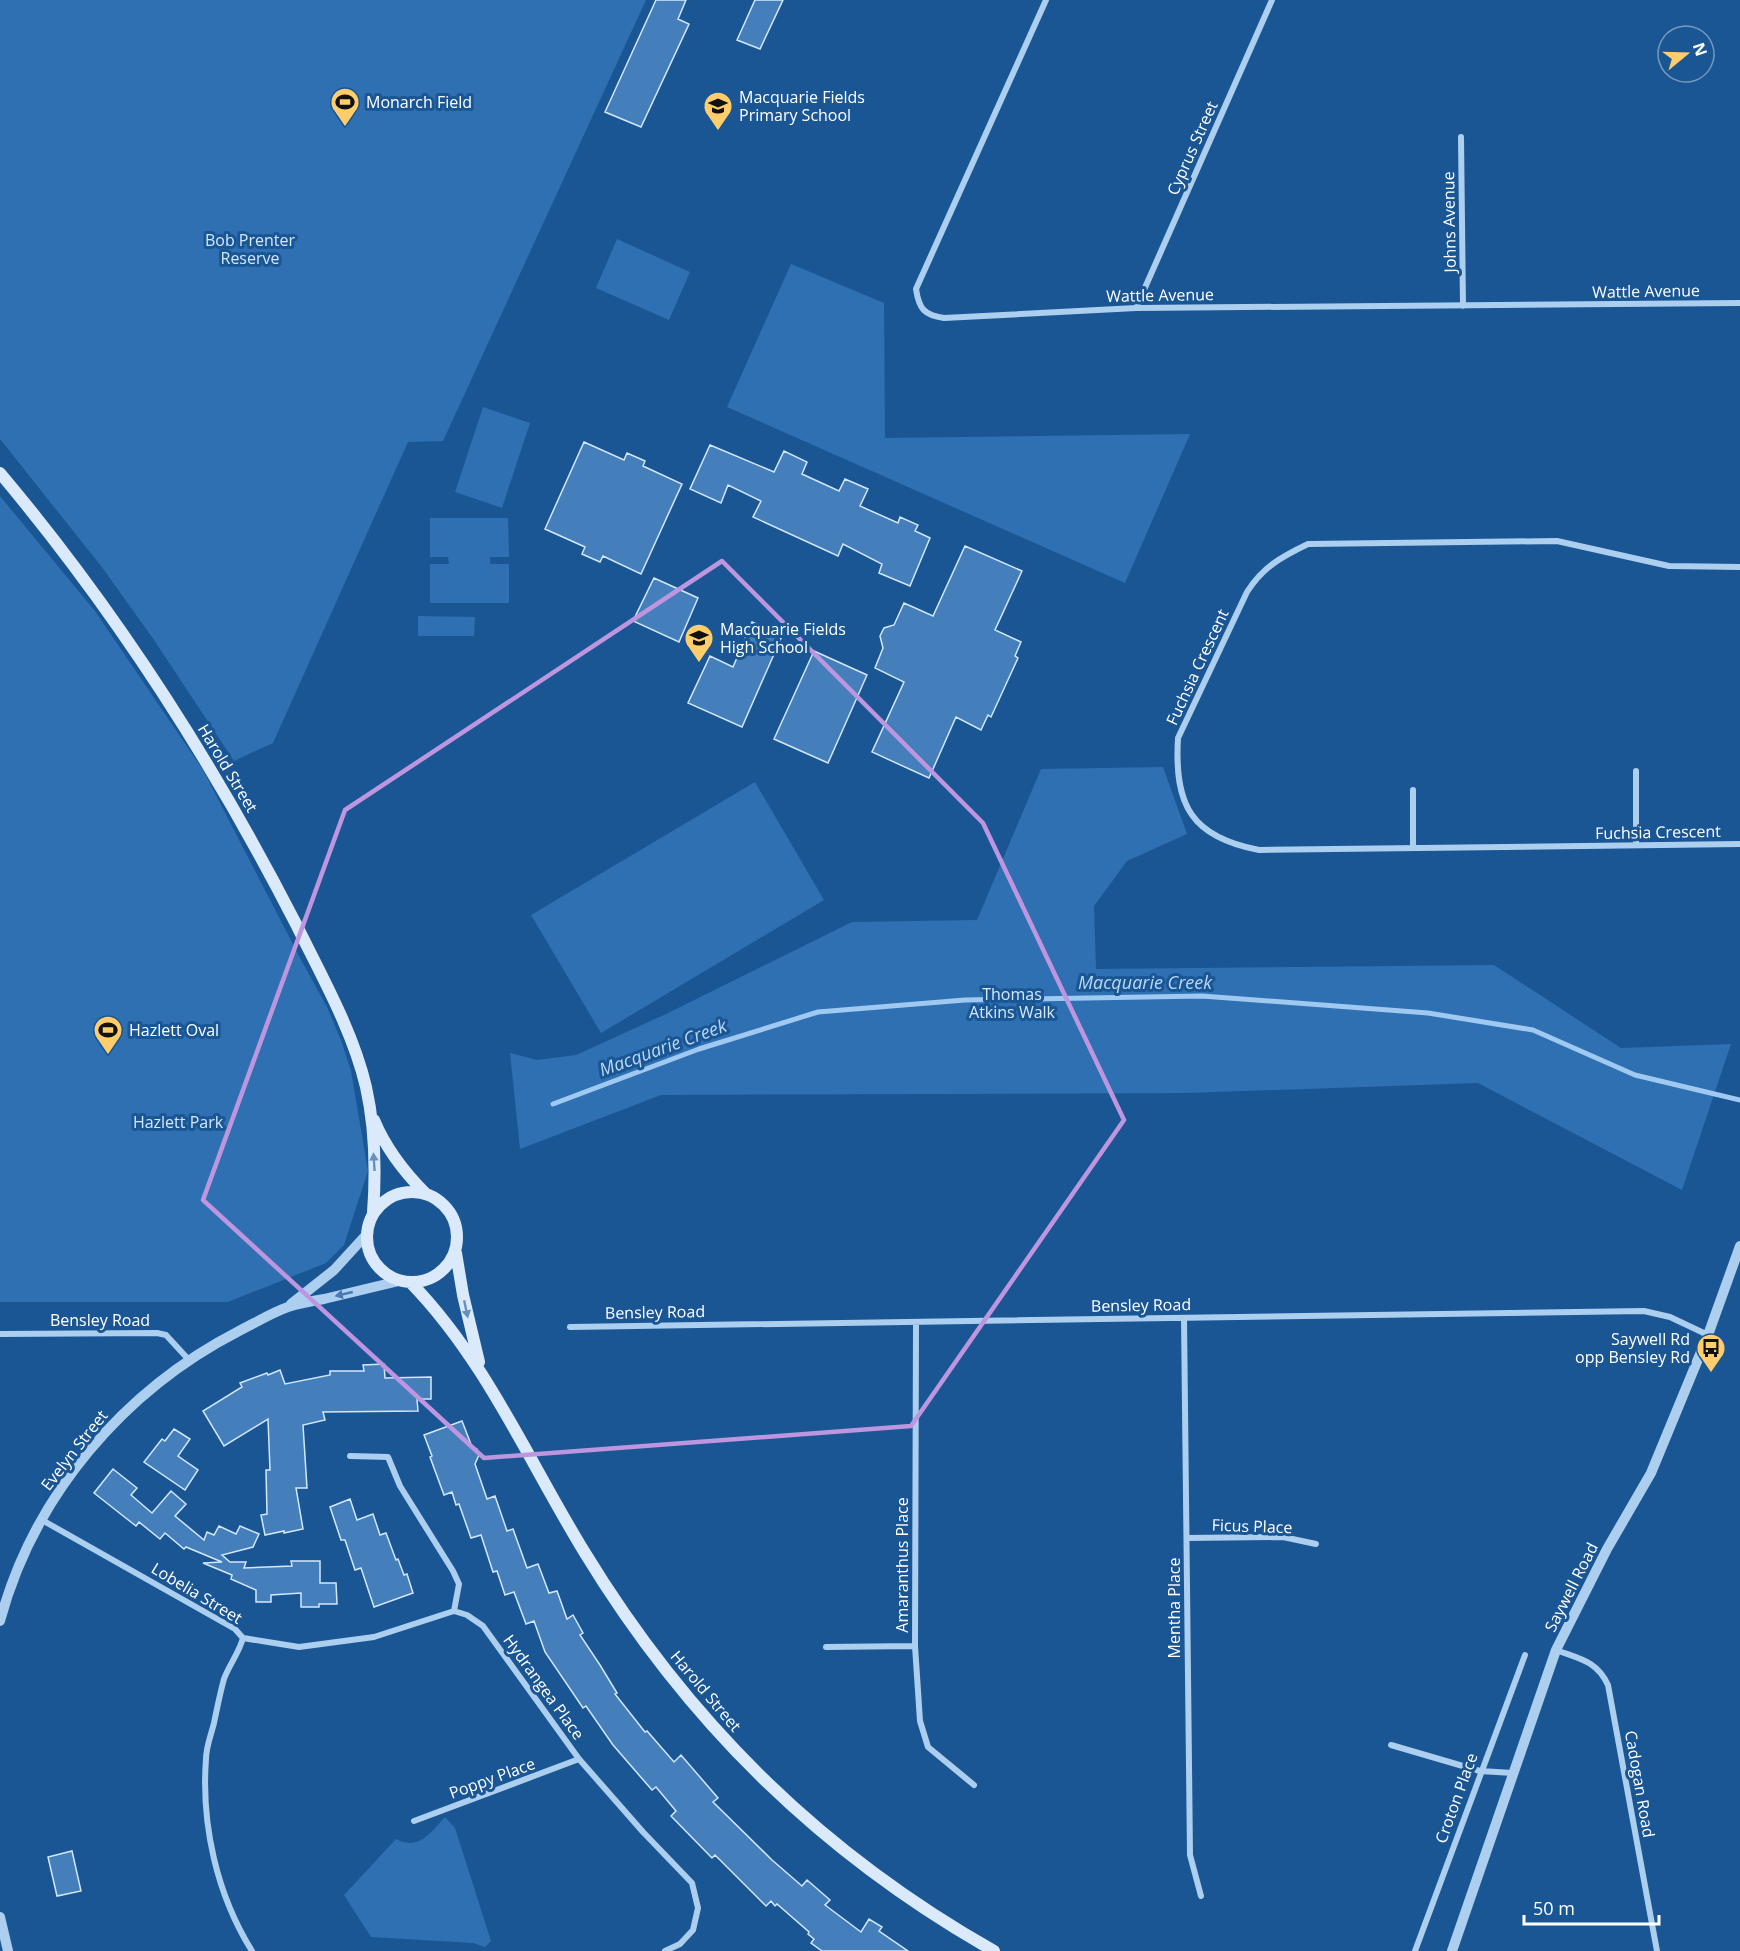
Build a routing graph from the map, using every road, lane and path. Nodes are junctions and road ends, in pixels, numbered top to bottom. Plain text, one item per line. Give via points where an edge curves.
1 (1046, 0) edge
2 (1272, 0) edge
3 (1461, 137) dead end
4 (1740, 303) edge
5 (1463, 306) junction
6 (1136, 308) junction
7 (0, 473) edge
8 (1740, 567) edge
9 (1636, 771) dead end
10 (1413, 790) dead end
11 (1740, 844) edge
12 (1636, 845) junction
13 (1413, 847) junction
14 (370, 1111) junction
15 (426, 1194) junction
16 (374, 1213) junction
17 (366, 1235) junction
18 (1740, 1246) edge
19 (456, 1252) junction
20 (405, 1282) junction
21 (289, 1306) junction
22 (1184, 1318) junction
23 (916, 1323) junction
24 (570, 1327) dead end
25 (0, 1334) edge
26 (1708, 1335) junction
27 (189, 1360) junction
28 (482, 1372) junction
29 (350, 1456) dead end
30 (42, 1520) junction
31 (1187, 1538) junction
32 (1316, 1544) dead end
33 (454, 1611) junction
34 (0, 1621) edge
35 (243, 1638) junction
36 (915, 1646) junction
37 (826, 1647) dead end
38 (1556, 1650) junction
39 (1525, 1655) dead end
40 (1391, 1745) dead end
41 (579, 1759) junction
42 (1480, 1771) junction
43 (1513, 1773) junction
44 (974, 1785) dead end
45 (414, 1821) dead end
46 (1201, 1896) dead end
47 (0, 1917) edge
48 (8, 1951) edge
49 (252, 1951) edge
50 (665, 1951) edge
51 (993, 1951) edge
52 (1415, 1951) edge
53 (1452, 1951) edge
54 (1657, 1951) edge

1 - 6 street, Wattle Avenue via 916,289 918,300 930,316 944,318
2 - 6 street, Cyprus Street
3 - 5 street, Johns Avenue
4 - 5 street, Wattle Avenue
5 - 6 street, Wattle Avenue
7 - 14 main road, Harold Street via 135,653 229,800 317,966 352,1045
8 - 13 street, Fuchsia Crescent via 1669,566 1557,541 1308,544 1281,557 1257,576 1178,738 1179,787 1189,813 1209,832 1235,845 1259,850
9 - 12 street
10 - 13 street
11 - 12 street, Fuchsia Crescent
12 - 13 street, Fuchsia Crescent
14 - 15 main road, Harold Street via 398,1163
16 -> 14 main road, Harold Street
15 - 16 main road via 402,1193 381,1204
15 - 19 main road via 446,1207 453,1217 458,1240
16 - 17 main road
17 - 20 main road via 375,1264 390,1277
17 - 21 street, Evelyn Street via 334,1270
18 - 26 street, Saywell Road
19 - 20 main road via 434,1278
19 -> 28 main road, Harold Street
20 -> 21 street, Evelyn Street
20 - 28 main road, Harold Street via 452,1329
21 - 27 street, Evelyn Street
22 - 23 street, Bensley Road
22 - 26 street, Bensley Road via 1644,1311 1670,1317
22 - 31 street, Mentha Place
23 - 24 street, Bensley Road
23 - 36 street, Amaranthus Place
25 - 27 street, Bensley Road via 157,1333 166,1335
26 - 38 street, Saywell Road via 1651,1473
27 - 30 street, Evelyn Street via 141,1396 96,1441
28 - 51 main road, Harold Street via 585,1553 630,1624 685,1696 786,1802 863,1866
29 - 33 street via 388,1457 400,1486 459,1584
30 - 34 street, Evelyn Street
30 - 35 street, Lobelia Street via 235,1629
31 - 32 street, Ficus Place via 1283,1537
31 - 46 street, Mentha Place via 1190,1856
33 - 35 street, Lobelia Street via 374,1637 299,1647
33 - 41 street, Hydrangea Place via 483,1626
35 - 49 street via 225,1677 206,1757 205,1800 219,1879 238,1928
36 - 37 street
36 - 44 street, Amaranthus Place via 920,1721 928,1747
38 - 43 street, Saywell Road
38 - 54 street, Cadogan Road via 1594,1665 1608,1685
39 - 42 street, Croton Place
40 - 42 street
41 - 45 street, Poppy Place
41 - 50 street, Hydrangea Place via 692,1882 698,1908 693,1930 680,1944
42 - 43 street
42 - 52 street, Croton Place
43 - 53 street, Saywell Road
47 - 48 street

